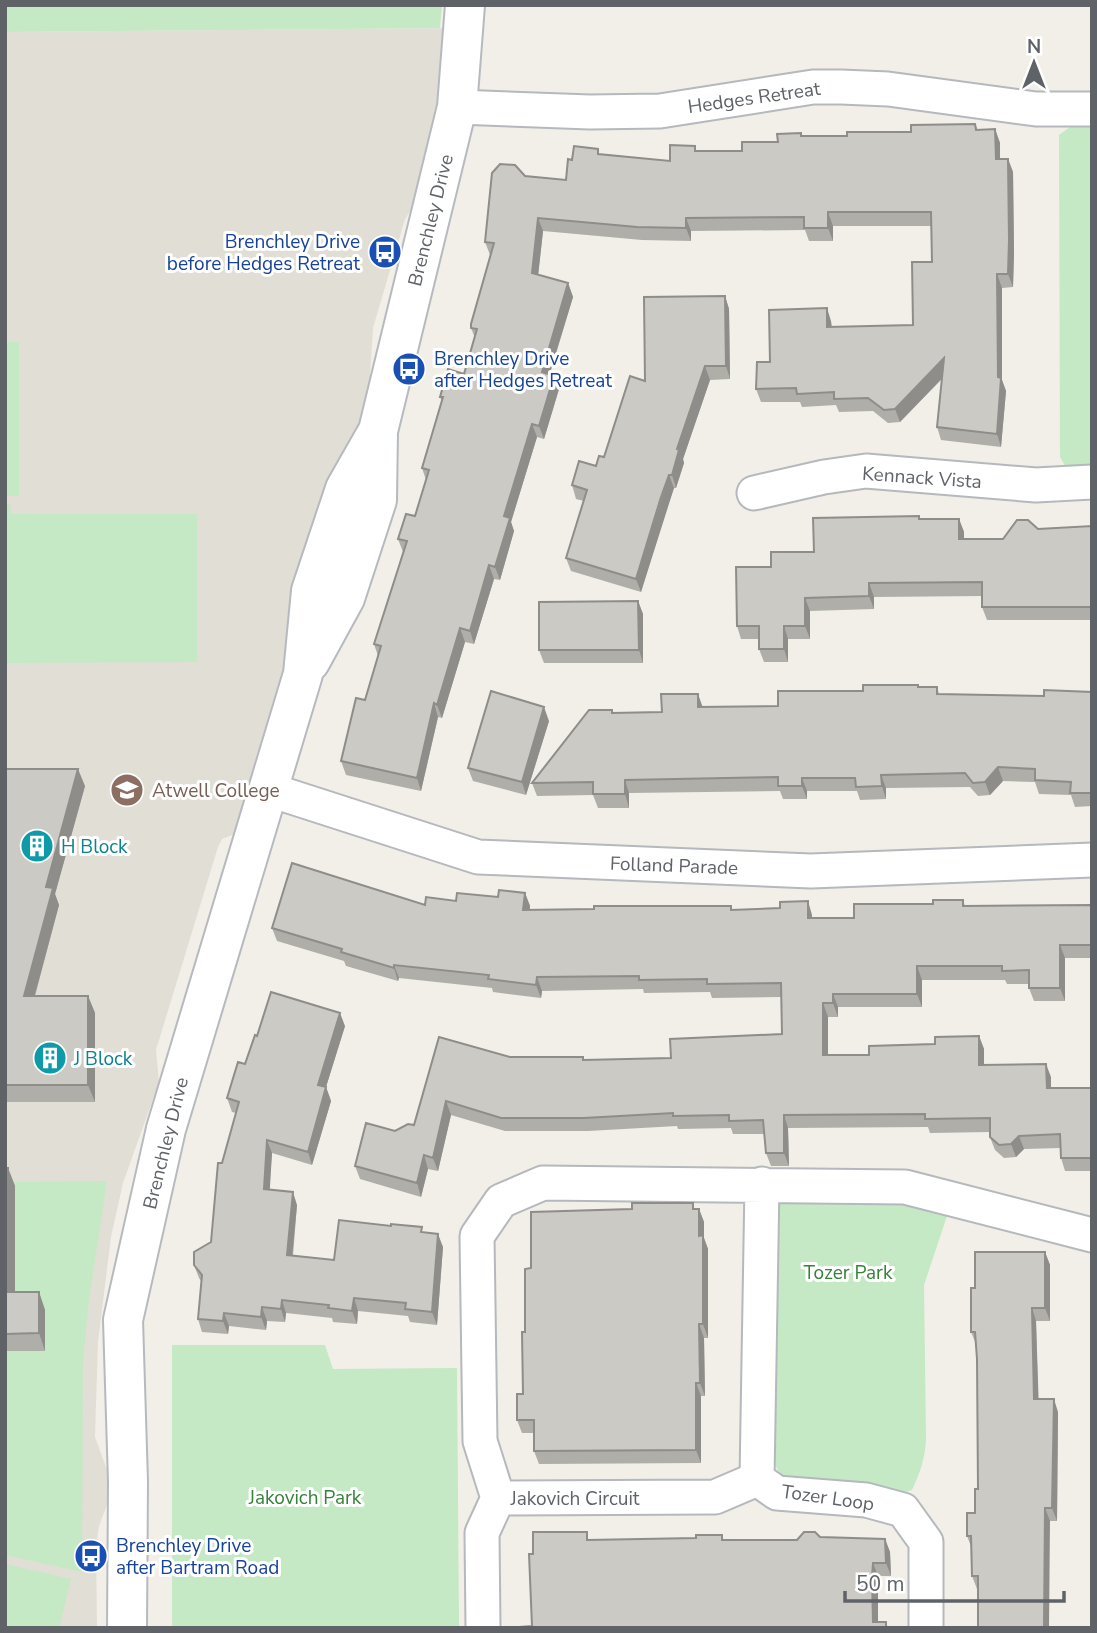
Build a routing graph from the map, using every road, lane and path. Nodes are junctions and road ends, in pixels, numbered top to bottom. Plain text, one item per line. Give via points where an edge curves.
1 (465, 5) edge
2 (457, 107) junction
3 (1092, 109) edge
4 (1092, 482) edge
5 (754, 493) dead end
6 (267, 789) junction
7 (1092, 860) edge
8 (762, 1184) junction
9 (1092, 1235) edge
10 (757, 1479) junction
11 (498, 1498) junction
12 (127, 1628) edge
13 (483, 1628) edge
14 (926, 1628) edge

1 - 2 street, Brenchley Drive
2 - 3 street, Hedges Retreat via 660,111 841,87 1037,109
2 - 6 street, Brenchley Drive via 378,431 377,500 311,591 303,674
4 - 5 street, Kennack Vista via 1036,485 866,471
6 - 7 street, Folland Parade via 478,857 811,871
6 - 12 street, Brenchley Drive via 166,1129 123,1320
8 - 9 street, Jakovich Circuit via 905,1186
8 - 10 street
8 - 11 street, Jakovich Circuit via 542,1183 501,1201 477,1236 480,1441
10 - 11 street, Jakovich Circuit via 715,1497
10 - 14 street, Tozer Loop via 777,1493 866,1500 902,1510 926,1542
11 - 13 street via 482,1533

